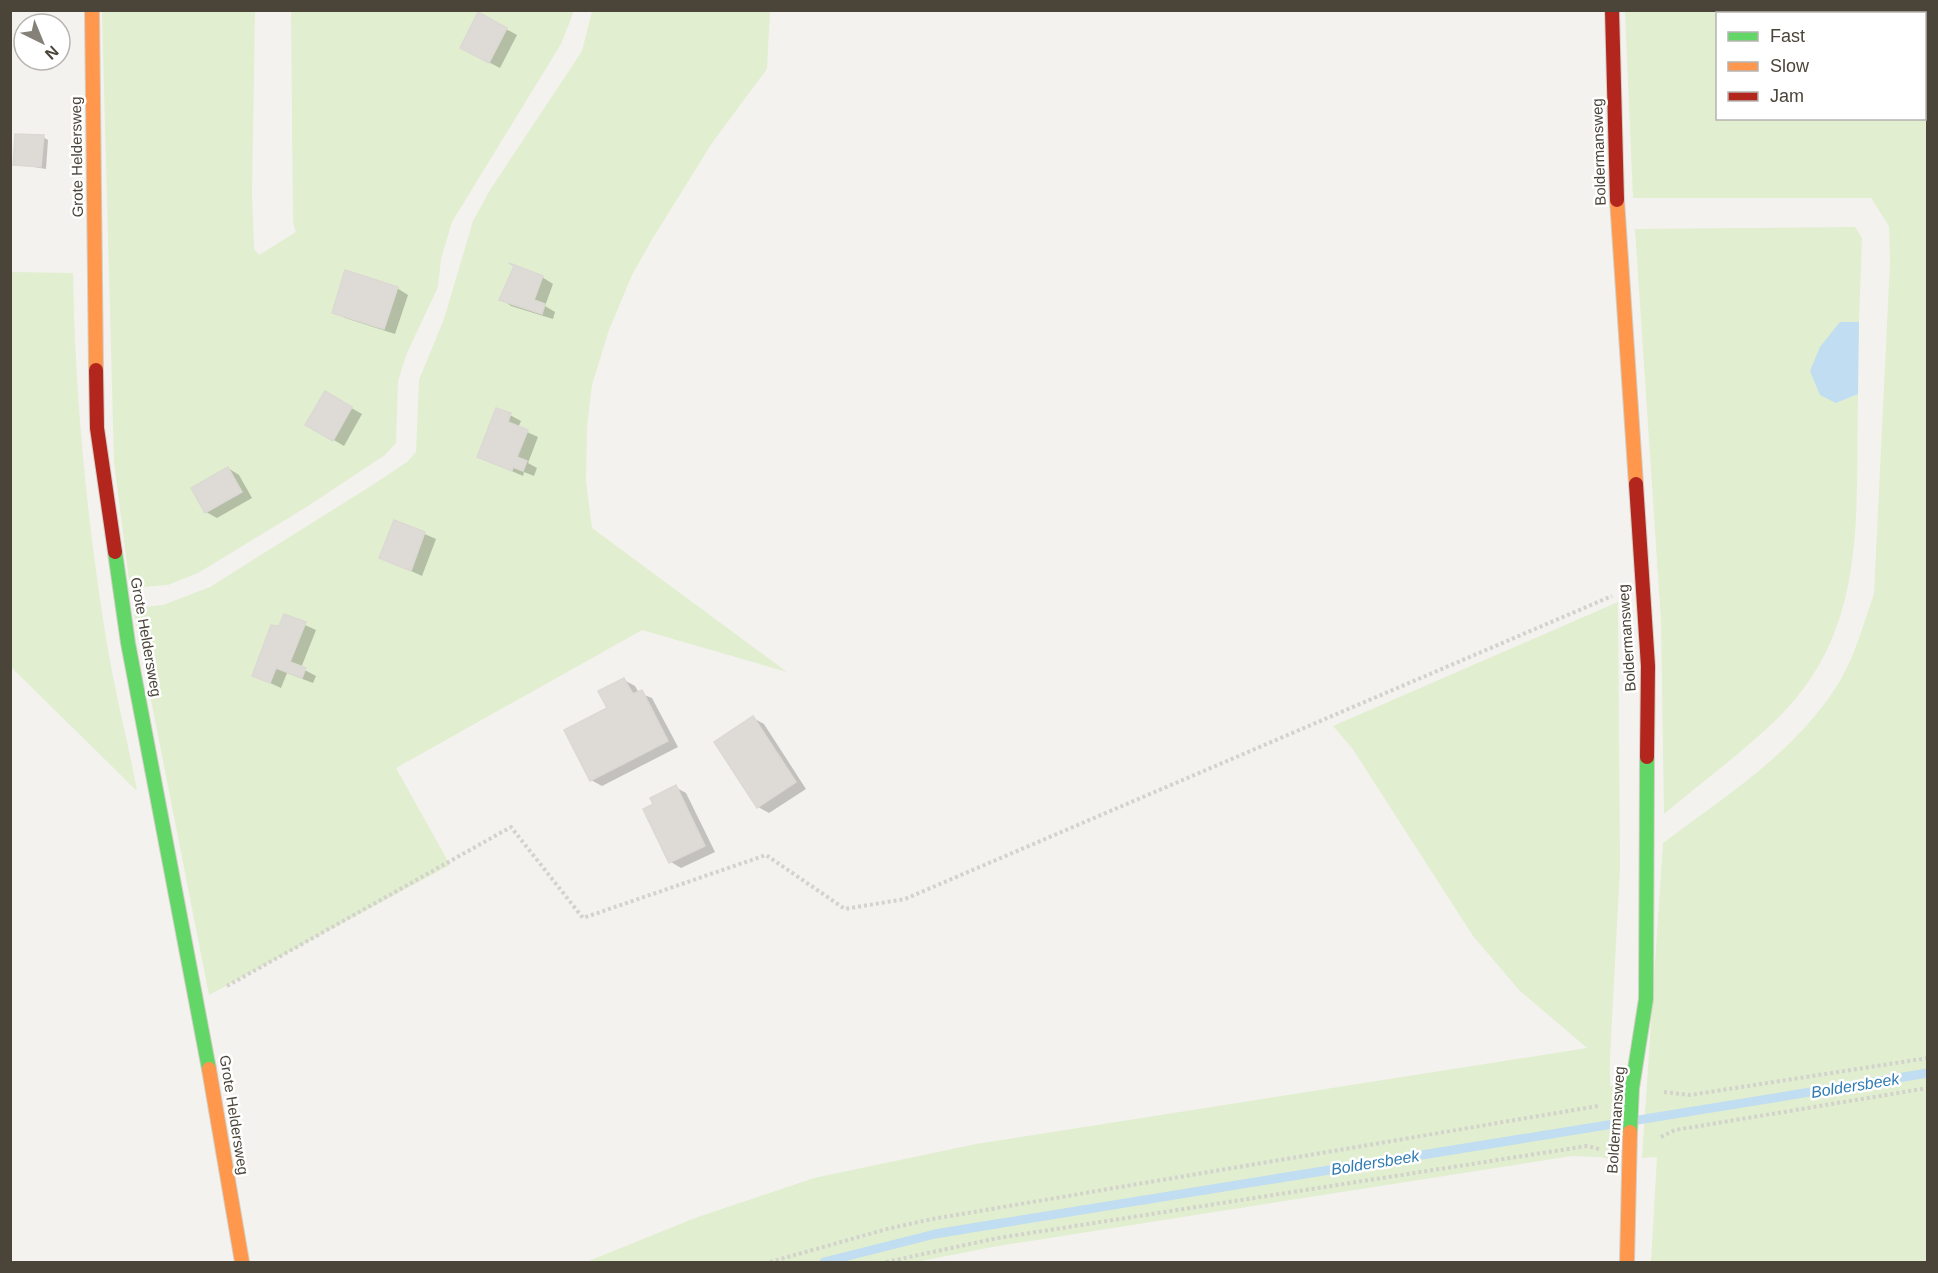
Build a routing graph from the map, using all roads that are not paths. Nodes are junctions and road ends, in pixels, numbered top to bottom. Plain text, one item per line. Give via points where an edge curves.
1 (92, 10) edge
2 (1612, 10) edge
3 (242, 1263) edge
4 (1627, 1263) edge

1 - 3 street, Grote Heldersweg via 97,428 128,643 198,1002
2 - 4 street, Boldermansweg via 1617,205 1648,666 1646,999 1632,1092

